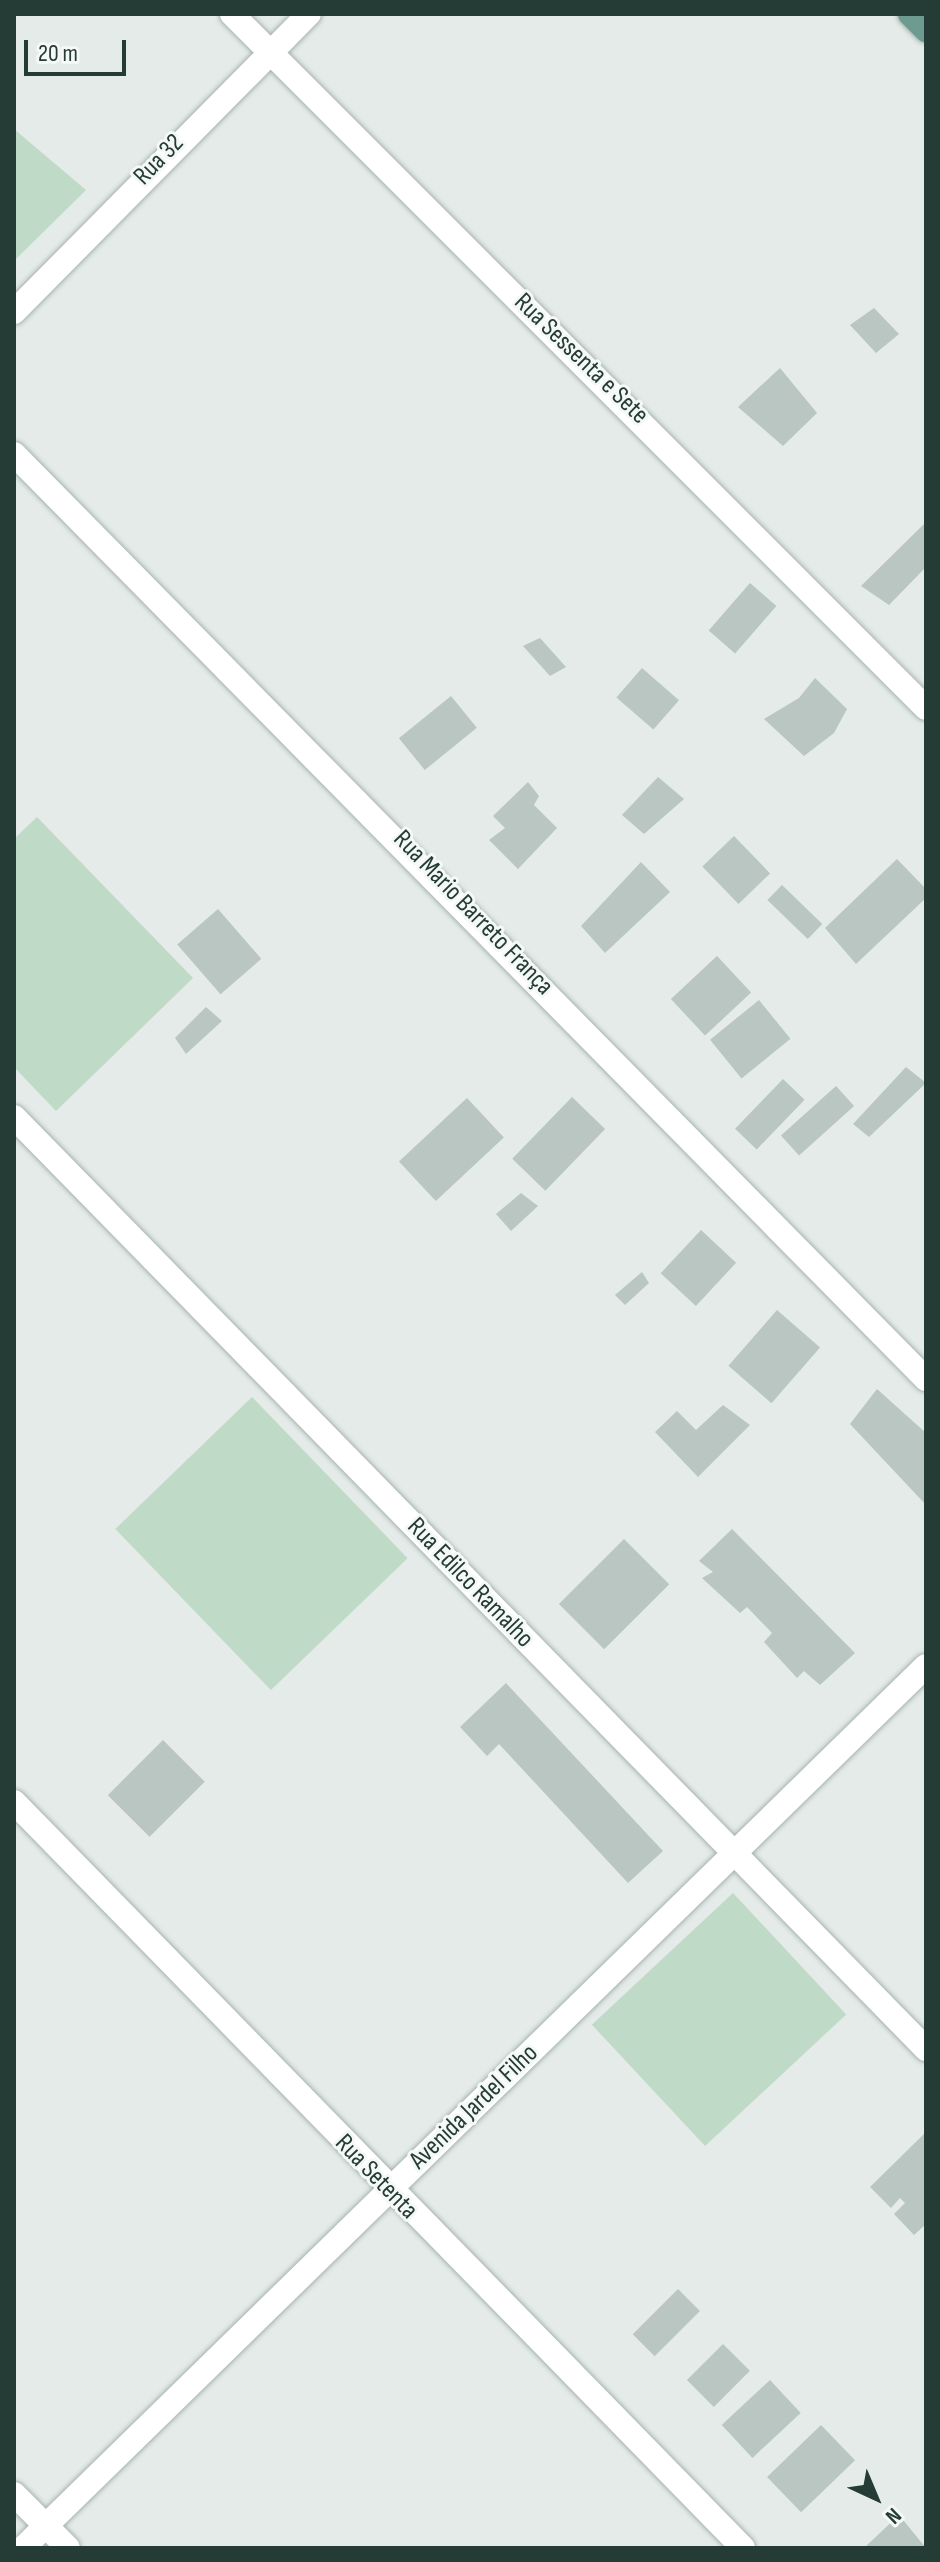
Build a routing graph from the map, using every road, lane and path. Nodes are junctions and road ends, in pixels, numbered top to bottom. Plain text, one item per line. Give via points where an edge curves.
1 (232, 14) edge
2 (309, 14) edge
3 (910, 14) edge
4 (926, 30) edge
5 (269, 53) junction
6 (14, 312) edge
7 (14, 454) edge
8 (926, 708) edge
9 (14, 1117) edge
10 (926, 1379) edge
11 (926, 1666) edge
12 (14, 1802) edge
13 (735, 1853) junction
14 (926, 2049) edge
15 (388, 2190) junction
16 (14, 2494) edge
17 (44, 2524) junction
18 (23, 2548) edge
19 (68, 2548) edge
20 (743, 2548) edge

1 - 5 street, Rua Sessenta e Sete
2 - 5 street, Rua 32
3 - 4 main road
5 - 6 street, Rua 32
5 - 8 street, Rua Sessenta e Sete
7 - 10 street, Rua Mario Barreto França
9 - 13 street, Rua Edilco Ramalho
11 - 13 street, Avenida Jardel Filho
12 - 15 street, Rua Setenta
13 - 14 street, Rua Edilco Ramalho
13 - 15 street, Avenida Jardel Filho
15 - 17 street, Avenida Jardel Filho
15 - 20 street, Rua Setenta
16 - 17 street
17 - 18 street, Avenida Jardel Filho
17 - 19 street

